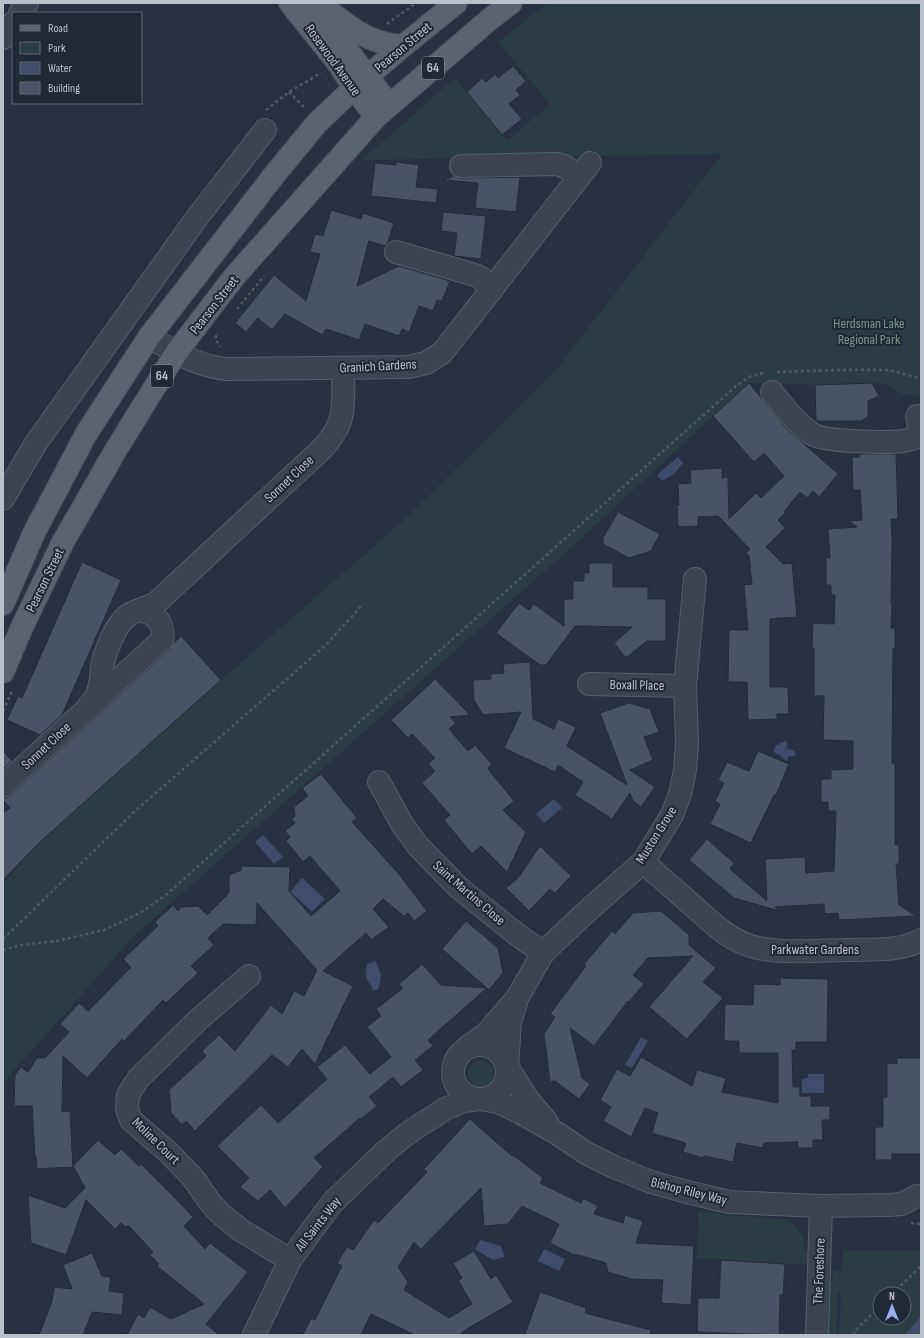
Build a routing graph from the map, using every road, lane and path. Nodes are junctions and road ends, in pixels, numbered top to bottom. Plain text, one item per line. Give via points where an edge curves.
1 (27, 3) edge
2 (290, 3) edge
3 (315, 3) edge
4 (319, 3) edge
5 (456, 3) edge
6 (511, 3) edge
7 (21, 12) edge
8 (12, 24) edge
9 (3, 38) edge
10 (404, 46) junction
11 (361, 83) junction
12 (382, 111) junction
13 (265, 130) dead end
14 (461, 166) dead end
15 (396, 252) dead end
16 (491, 291) junction
17 (149, 337) junction
18 (176, 353) junction
19 (343, 368) junction
20 (921, 378) edge
21 (772, 392) dead end
22 (920, 430) edge
23 (3, 499) edge
24 (695, 579) dead end
25 (3, 604) edge
26 (363, 604) dead end
27 (151, 613) junction
28 (106, 653) junction
29 (135, 664) junction
30 (8, 679) edge
31 (589, 684) dead end
32 (685, 686) junction
33 (88, 707) junction
34 (3, 711) edge
35 (379, 782) dead end
36 (3, 786) edge
37 (643, 862) junction
38 (3, 939) edge
39 (921, 940) edge
40 (3, 950) edge
41 (543, 953) junction
42 (249, 976) dead end
43 (518, 998) junction
44 (460, 1055) junction
45 (507, 1066) junction
46 (479, 1099) junction
47 (408, 1134) junction
48 (558, 1134) junction
49 (917, 1196) dead end
50 (821, 1206) junction
51 (290, 1260) junction
52 (921, 1266) edge
53 (900, 1286) edge
54 (872, 1314) edge
55 (254, 1335) edge
56 (817, 1335) edge
57 (853, 1335) edge

1 - 7 street
2 - 11 main road, Rosewood Avenue via 338,63
3 - 11 main road, Rosewood Avenue
4 - 10 main road via 352,30 367,38
5 - 10 main road, Pearson Street / 64
6 - 12 main road, Pearson Street / 64
8 - 9 street
10 - 11 main road, Pearson Street / 64
11 - 12 main road, Rosewood Avenue
11 - 17 main road, Pearson Street / 64 via 318,123 275,174
12 - 18 main road, Pearson Street / 64 via 234,277
13 - 23 street via 196,219 36,443
14 - 16 street, Granich Gardens via 557,164 585,170
15 - 16 street via 478,276
16 - 19 street, Granich Gardens via 442,353 426,363 408,367
17 - 18 street, Granich Gardens
17 - 25 main road, Pearson Street / 64 via 86,434 34,533
18 - 19 street, Granich Gardens via 194,362 221,369
18 - 30 main road, Pearson Street / 64 via 63,542 22,627
19 - 27 street, Sonnet Close via 344,397 339,425 333,436 193,568
20 - 40 path via 882,370 770,372 754,375 742,382 167,894 140,913 104,930
21 - 22 street via 800,424 814,435 857,441 903,441
24 - 32 street, Muston Grove
26 - 38 path via 326,644 135,811
27 - 28 street, Sonnet Close via 130,614 124,619
27 - 29 street, Sonnet Close via 163,629 162,640
28 - 29 street via 112,668 128,668
28 - 33 street, Sonnet Close via 98,693
29 - 33 street, Sonnet Close
30 - 34 path
31 - 32 street, Boxall Place
32 - 37 street, Muston Grove via 687,743 680,794 672,815
33 - 36 street, Sonnet Close
35 - 41 street, Saint Martins Close via 402,824 418,846 459,888
37 - 39 street, Parkwater Gardens via 721,932 739,942 758,948 782,951 902,948
37 - 41 street, Muston Grove
41 - 43 street, Muston Grove
42 - 51 street, Moline Court via 199,1019 138,1079 128,1095 127,1109 131,1120 193,1178 223,1216 242,1231
43 - 44 street, Muston Grove via 486,1034
43 - 45 street via 510,1022
44 - 45 street via 474,1045 483,1045 499,1052
44 - 46 street via 452,1072 454,1081 466,1096
44 - 47 street via 447,1085 430,1111
45 - 46 street via 508,1075 501,1090 493,1096
45 - 48 street via 526,1097
46 - 47 street via 464,1101 445,1109
46 - 48 street, Bishop Riley Way via 498,1102
47 - 51 street, All Saints Way via 387,1150 332,1203
48 - 50 street, Bishop Riley Way via 614,1168 687,1192 729,1202
49 - 50 street, Bishop Riley Way via 902,1204
50 - 56 street, The Foreshore
51 - 55 street, All Saints Way
52 - 53 path
54 - 57 path

